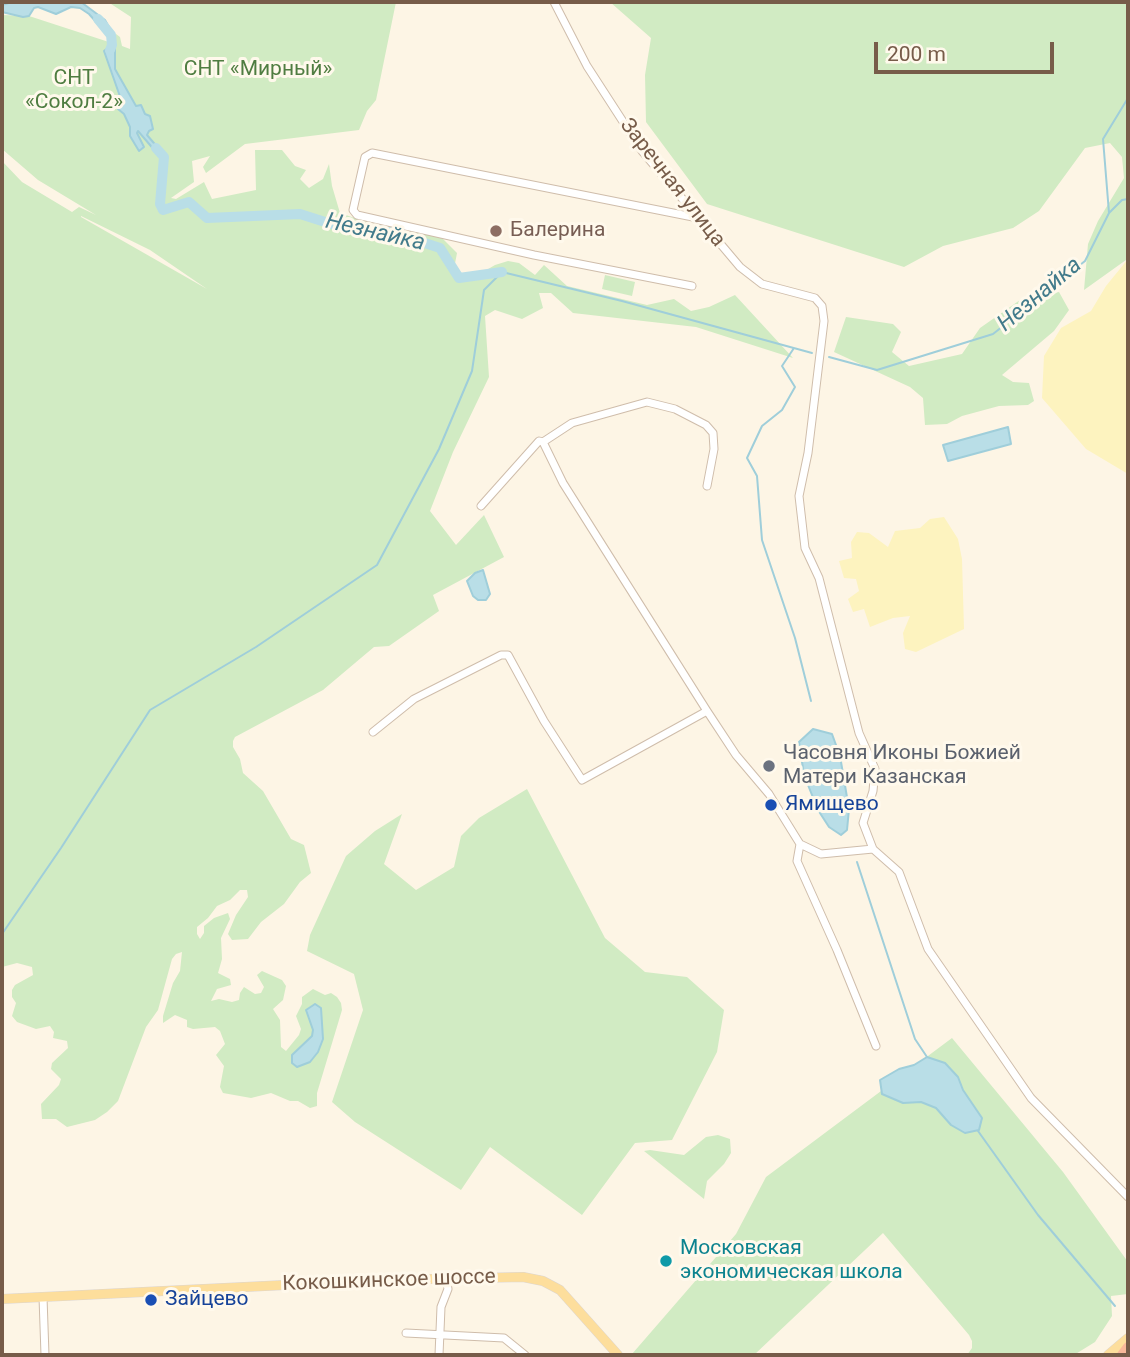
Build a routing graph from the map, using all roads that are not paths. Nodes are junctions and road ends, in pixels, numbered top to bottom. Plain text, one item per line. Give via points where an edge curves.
1 (554, 2) edge
2 (698, 218) junction
3 (692, 286) dead end
4 (543, 442) junction
5 (707, 486) dead end
6 (481, 506) dead end
7 (707, 711) junction
8 (373, 732) dead end
9 (800, 844) junction
10 (873, 849) junction
11 (876, 1046) dead end
12 (1128, 1197) edge
13 (446, 1279) junction
14 (43, 1297) junction
15 (2, 1299) edge
16 (406, 1333) dead end
17 (440, 1335) junction
18 (1128, 1338) edge
19 (1128, 1347) edge
20 (45, 1355) edge
21 (439, 1355) edge
22 (526, 1355) edge
23 (618, 1355) edge
24 (1108, 1355) edge
25 (1122, 1355) edge

1 - 2 street, Заречная улица via 587,66 642,151
2 - 3 street via 372,153 365,157 353,210 357,215 521,252
2 - 10 street, Заречная улица via 755,281 814,298 822,306 824,321 799,496 805,548 820,578 859,733 875,769 863,823
4 - 5 street via 572,423 632,405 647,402 675,409 713,433
4 - 6 street via 520,460
4 - 7 street
7 - 8 street via 582,780 512,659 501,655 414,699
7 - 9 street
9 - 10 street via 821,854
9 - 11 street via 797,861
10 - 12 street via 899,872 928,949 1031,1098
13 - 14 main road, Кокошкинское шоссе
13 - 17 street
13 - 23 main road, Кокошкинское шоссе via 523,1277 548,1283 563,1293
14 - 15 main road, Кокошкинское шоссе
14 - 20 street
16 - 17 street
17 - 21 street
17 - 22 street via 504,1338
18 - 24 main road
19 - 25 highway

